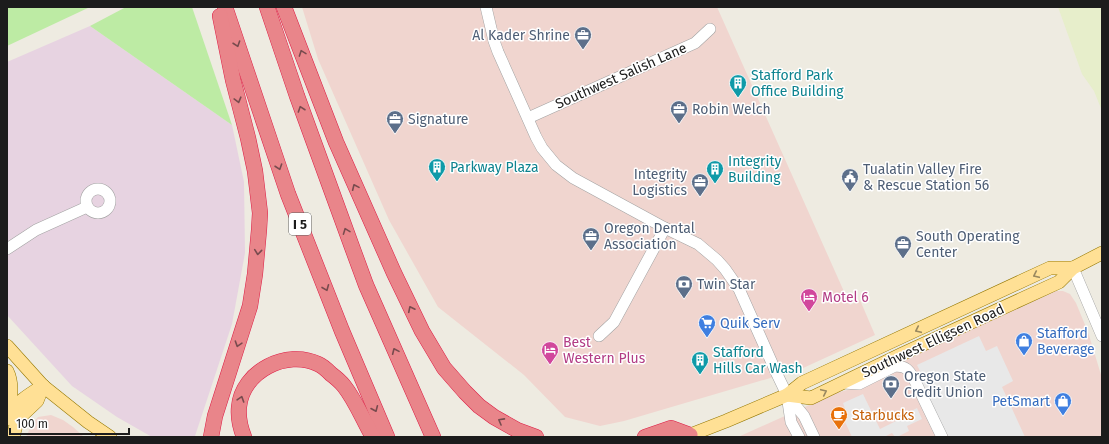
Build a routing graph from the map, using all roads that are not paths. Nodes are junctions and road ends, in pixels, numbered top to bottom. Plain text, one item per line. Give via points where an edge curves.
1 (218, 7) edge
2 (225, 7) edge
3 (267, 7) edge
4 (284, 7) edge
5 (486, 7) edge
6 (710, 28) dead end
7 (528, 118) junction
8 (87, 207) dead end
9 (665, 228) junction
10 (7, 249) edge
11 (1102, 253) edge
12 (1073, 268) junction
13 (599, 336) dead end
14 (1102, 336) edge
15 (7, 346) edge
16 (7, 372) edge
17 (843, 383) junction
18 (43, 386) junction
19 (411, 387) junction
20 (787, 395) junction
21 (7, 417) edge
22 (13, 434) edge
23 (688, 436) edge
24 (110, 437) edge
25 (211, 437) edge
26 (244, 437) edge
27 (373, 437) edge
28 (387, 437) edge
29 (433, 437) edge
30 (440, 437) edge
31 (536, 437) edge
32 (645, 437) edge
33 (799, 437) edge
34 (814, 437) edge
35 (942, 437) edge

1 -> 25 highway via 255,170 260,213 250,306 215,416
2 -> 28 highway, I 5 via 288,194
19 -> 3 highway via 366,285
31 -> 4 highway via 494,417 474,401 444,368 422,331 336,142
5 - 7 street via 498,52
6 - 7 street, Southwest Salish Lane via 695,43
7 - 9 street via 542,148 560,168 573,178
8 - 10 street via 36,230
9 - 13 street via 614,322
9 - 20 street via 698,244 725,269 739,289
11 - 12 main road, Southwest Elligsen Road
12 - 14 street
12 - 17 main road, Southwest Elligsen Road via 1059,282
12 -> 20 main road, Southwest Elligsen Road via 1050,268 802,383
15 - 18 main road
16 - 21 main road via 11,380
20 -> 17 main road, Southwest Elligsen Road via 811,398
17 - 35 street via 859,384 895,366 902,366 910,372
18 - 21 main road
18 - 22 main road via 37,401 18,420
18 - 24 main road
19 - 29 highway
19 - 30 highway
20 - 23 main road, Southwest Elligsen Road
20 - 33 street via 791,422
20 - 34 street via 804,416
23 - 32 highway via 671,428
26 -> 27 highway via 239,422 239,406 248,384 261,370 270,365 300,359 318,364 344,385

